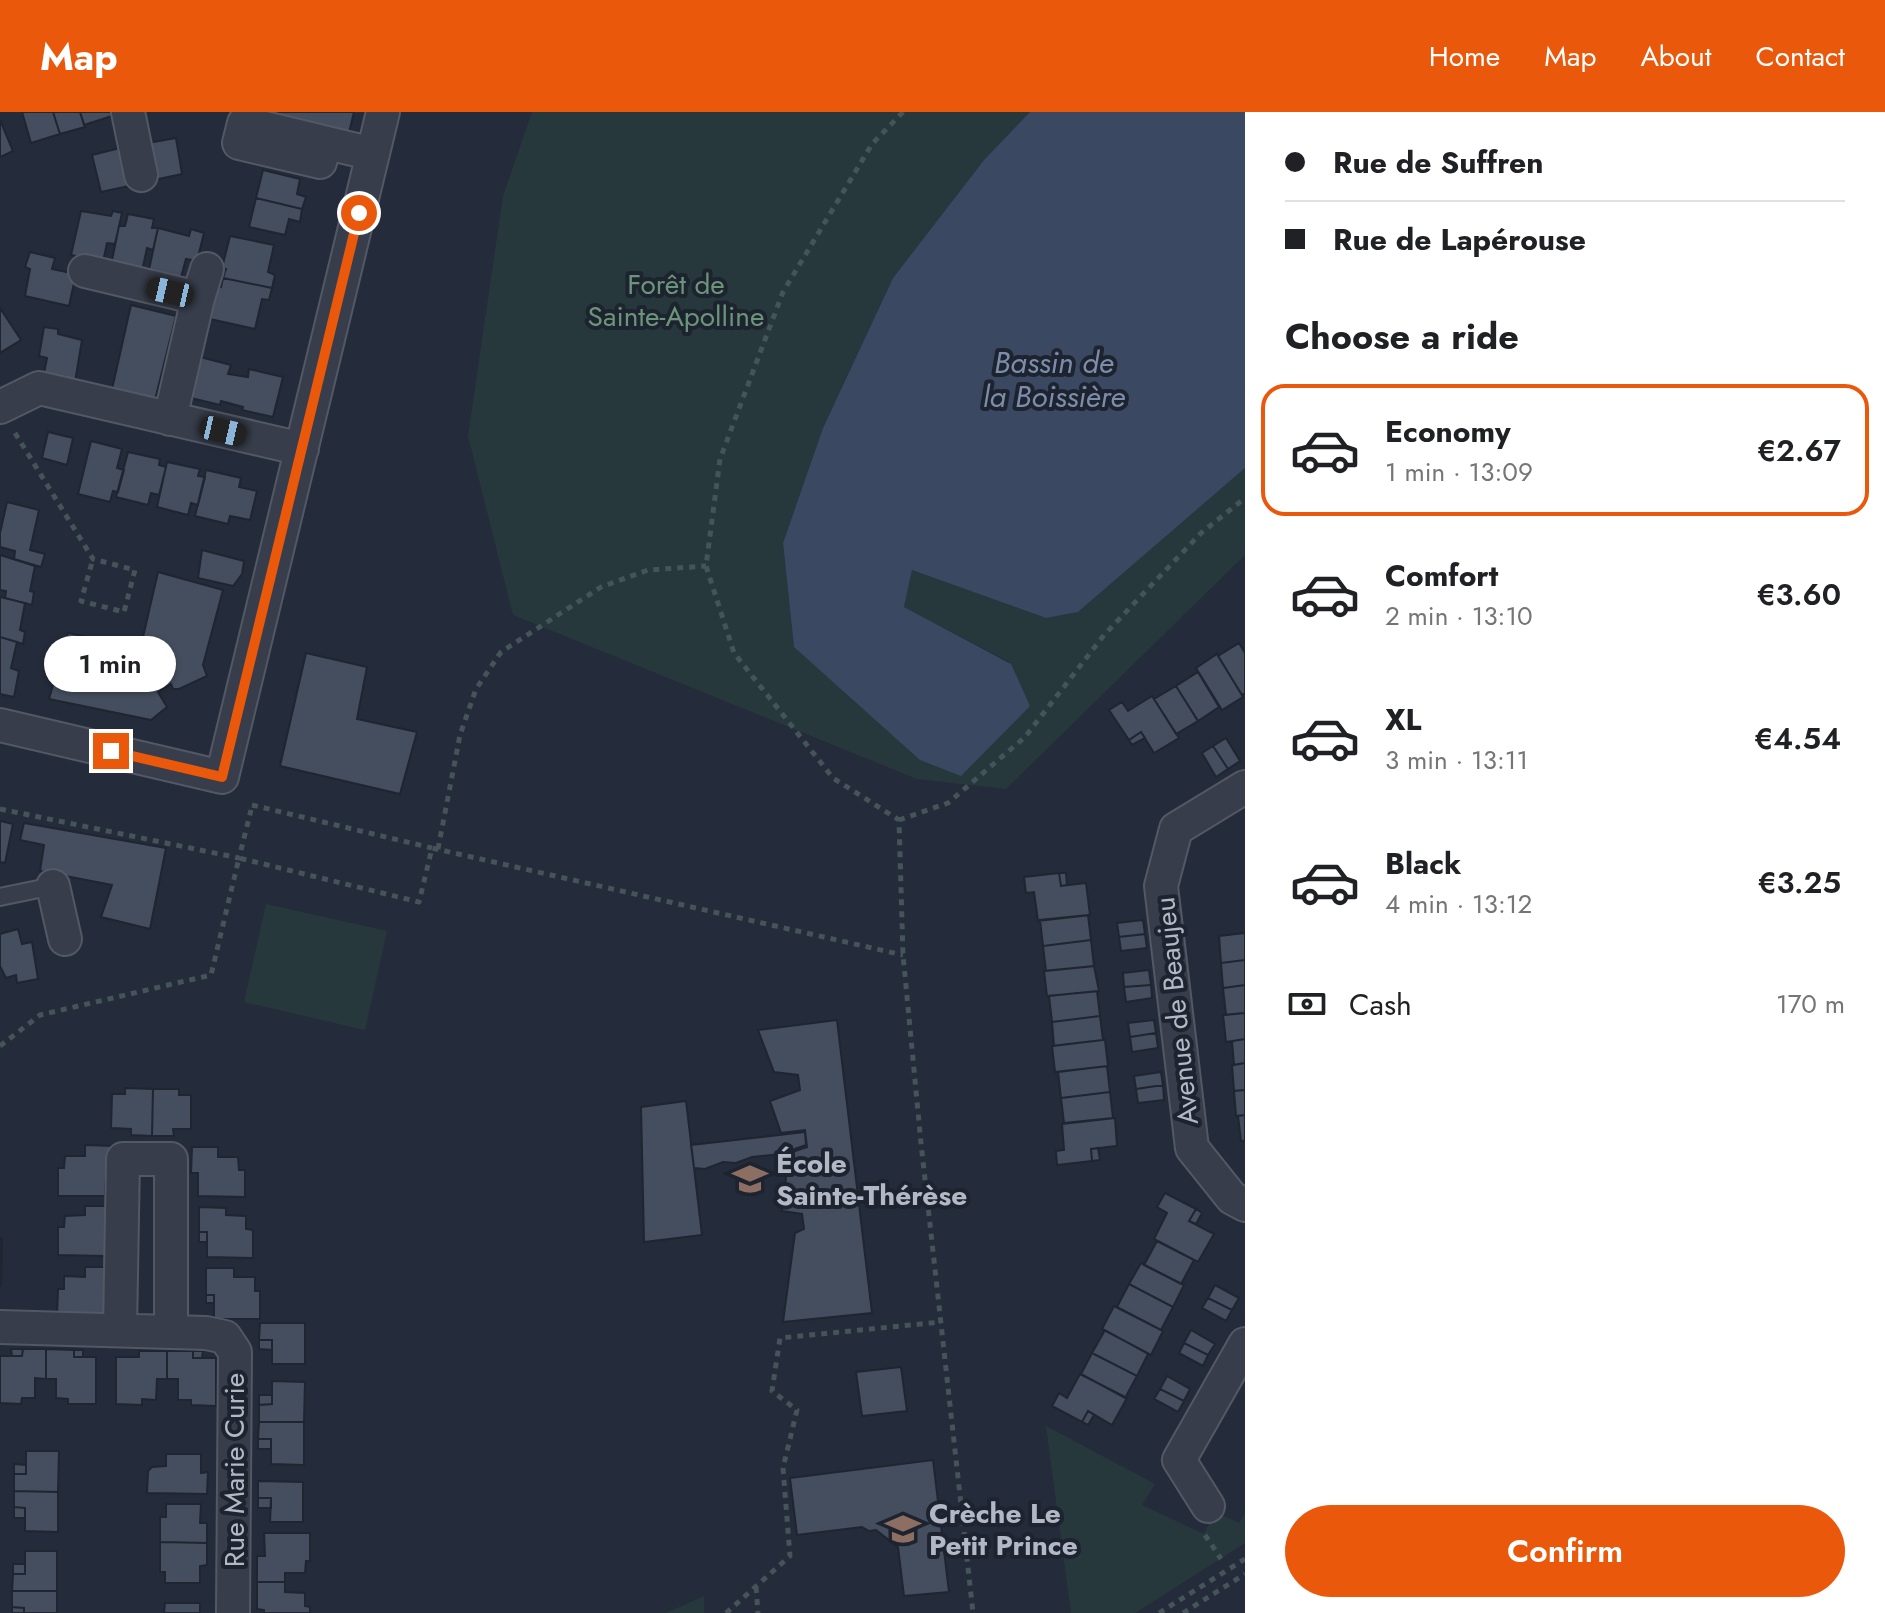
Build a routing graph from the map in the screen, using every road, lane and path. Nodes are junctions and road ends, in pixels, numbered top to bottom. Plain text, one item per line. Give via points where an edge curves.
1 (128, 112) edge
2 (383, 112) edge
3 (903, 112) edge
4 (326, 143) dead end
5 (373, 154) junction
6 (141, 175) dead end
7 (85, 271) dead end
8 (4, 414) edge
9 (170, 419) junction
10 (302, 449) junction
11 (1245, 498) edge
12 (93, 559) junction
13 (706, 566) junction
14 (0, 725) edge
15 (1245, 787) edge
16 (0, 809) edge
17 (899, 820) junction
18 (435, 848) junction
19 (239, 858) junction
20 (53, 886) joint
21 (0, 897) edge
22 (65, 939) dead end
23 (903, 955) junction
24 (0, 1046) edge
25 (1245, 1205) edge
26 (941, 1322) junction
27 (0, 1327) edge
28 (120, 1330) junction
29 (171, 1332) junction
30 (1245, 1344) edge
31 (1208, 1506) dead end
32 (1245, 1559) edge
33 (1245, 1574) edge
34 (756, 1586) junction
35 (233, 1613) edge
36 (726, 1613) edge
37 (758, 1613) edge
38 (973, 1613) edge
39 (1159, 1613) edge
40 (1183, 1613) edge

1 - 6 street
2 - 5 street
3 - 13 path via 872,144 783,292 720,459
4 - 5 street
5 - 10 street
7 - 9 street via 203,284
8 - 9 street via 39,388
8 - 12 path
9 - 10 street
10 - 14 street via 222,777
11 - 17 path via 1201,533 1104,635 1025,737 948,803
12 - 12 path via 135,570 124,612 81,601
13 - 17 path via 734,653 833,778
13 - 18 path via 648,570 601,587 501,652 476,689 460,735
15 - 25 street, Avenue de Beaujeu via 1176,829 1161,886 1192,1148 1232,1198
16 - 19 path
17 - 23 path
18 - 19 path via 251,808
18 - 19 path via 419,902
18 - 23 path
19 - 24 path via 211,975 40,1015
20 - 21 lane
20 - 22 street
23 - 26 path
26 - 34 path via 780,1338 772,1391 797,1410 783,1468 790,1556
26 - 38 path
27 - 28 street, Rue Marie Curie
28 - 29 street, Rue Marie Curie
28 - 29 street via 123,1159 171,1159
29 - 35 street, Rue Marie Curie via 225,1337 235,1352
30 - 31 street via 1179,1460
32 - 39 path
33 - 40 path
34 - 36 path
34 - 37 path

